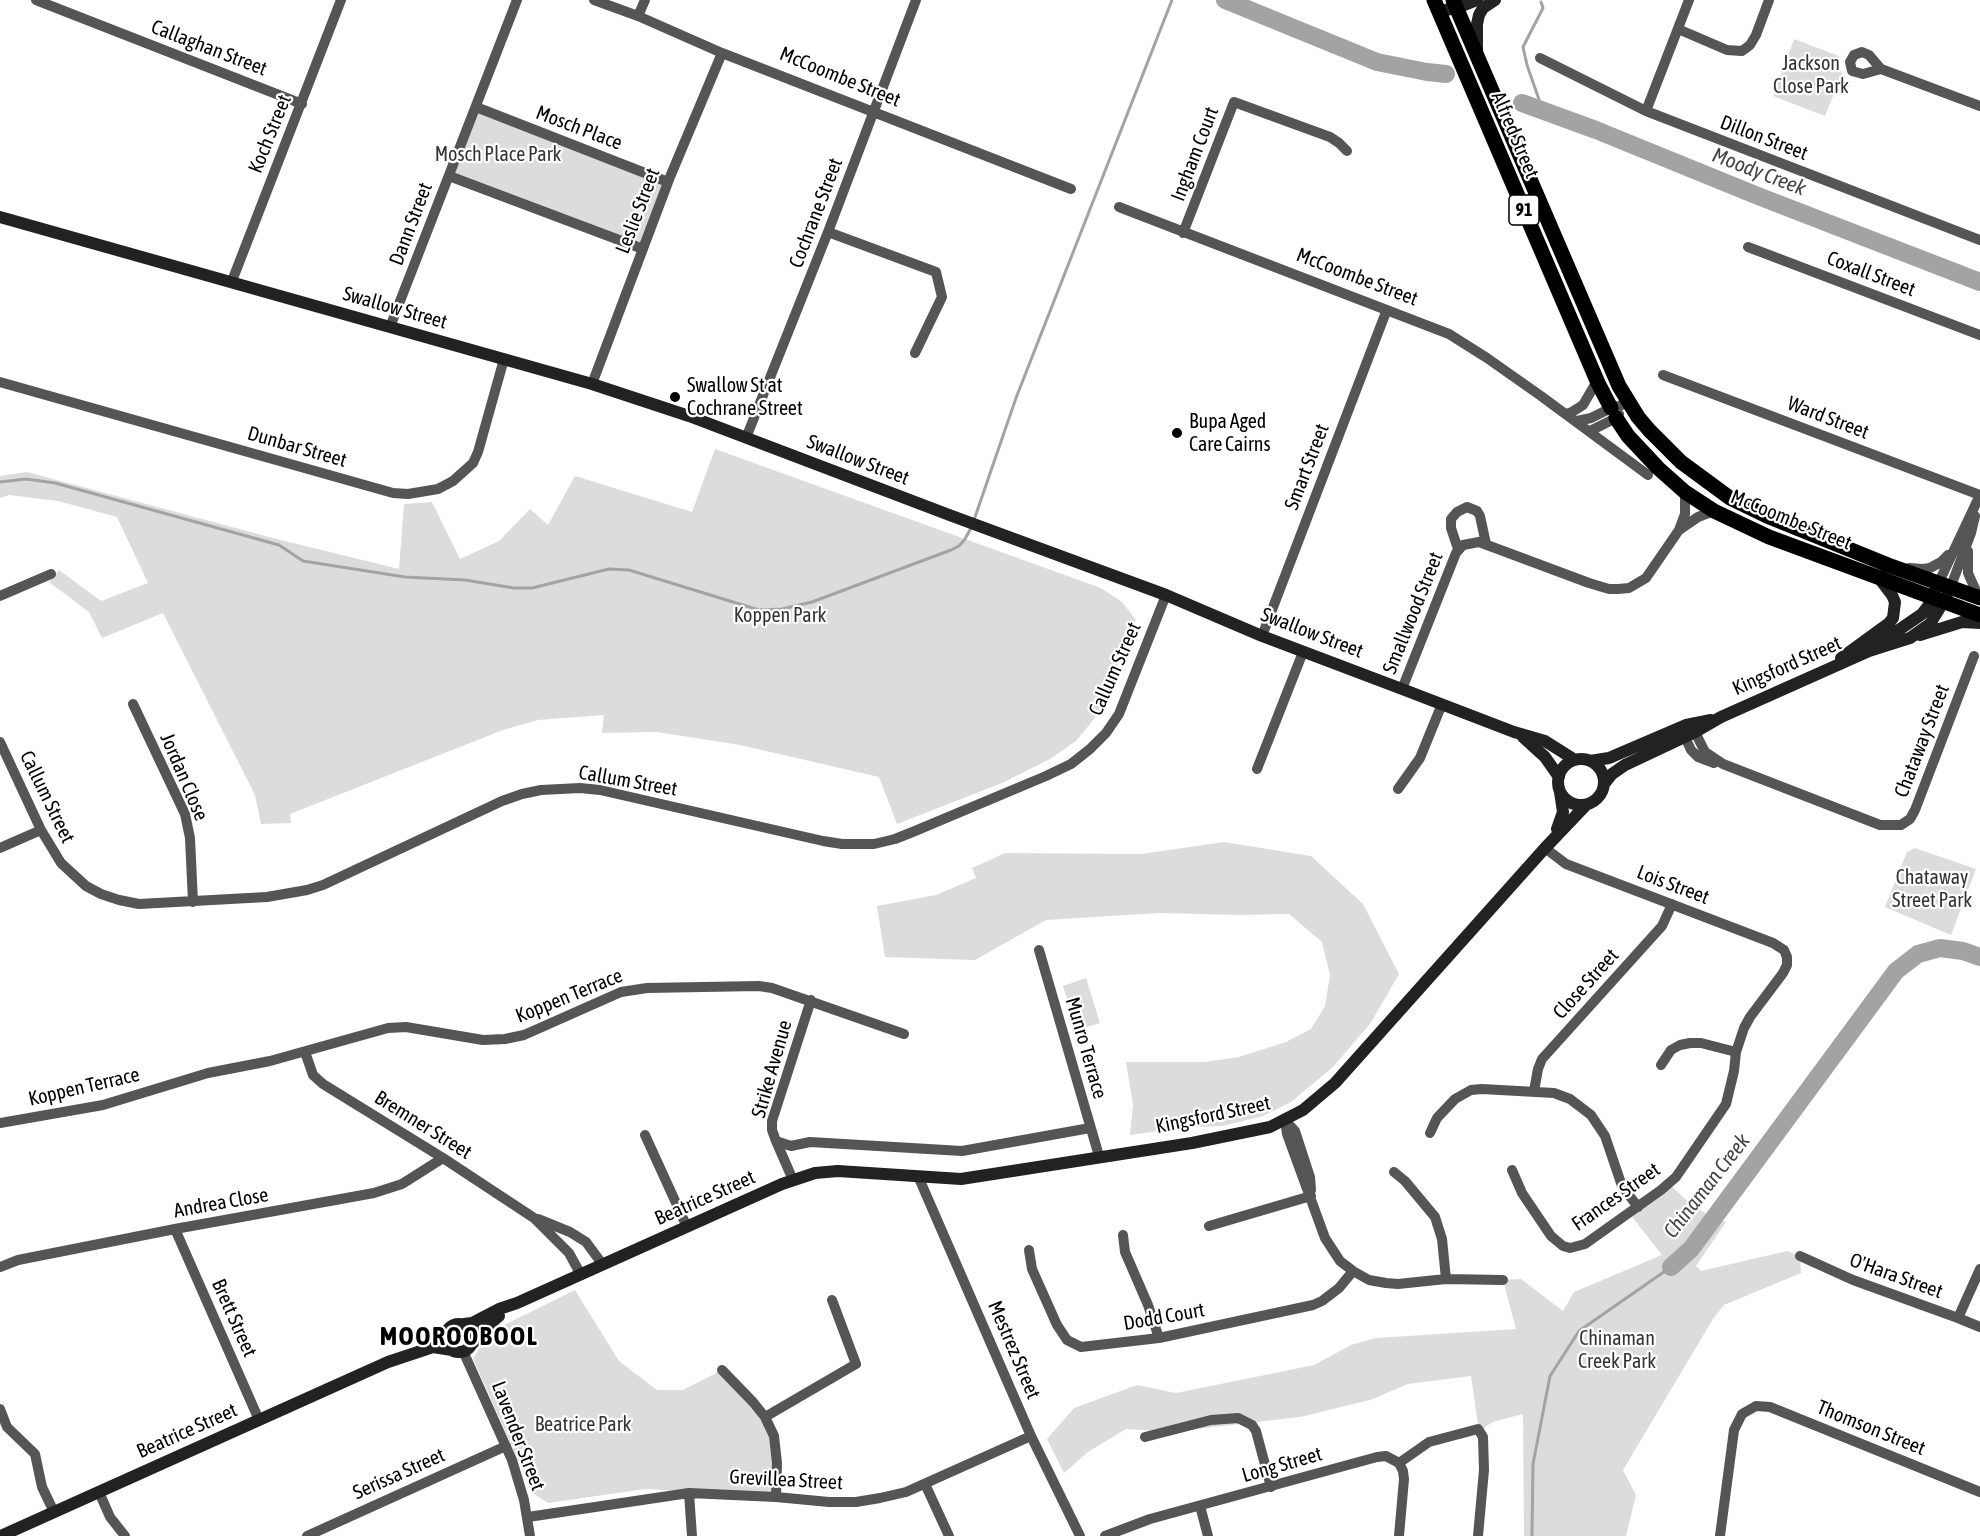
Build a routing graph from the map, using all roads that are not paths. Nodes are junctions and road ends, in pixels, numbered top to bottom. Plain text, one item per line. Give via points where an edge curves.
1 (36, 0) edge
2 (341, 0) edge
3 (517, 0) edge
4 (594, 0) edge
5 (645, 0) edge
6 (916, 0) edge
7 (1477, 0) edge
8 (1495, 0) edge
9 (1689, 0) edge
10 (1769, 0) edge
11 (1454, 3) edge
12 (1436, 5) edge
13 (638, 16) junction
14 (1678, 29) junction
15 (722, 53) junction
16 (1477, 57) junction
17 (1540, 58) dead end
18 (1881, 69) dead end
19 (302, 104) junction
20 (1980, 106) edge
21 (476, 107) junction
22 (1646, 111) junction
23 (873, 113) junction
24 (1347, 151) dead end
25 (449, 176) junction
26 (668, 182) junction
27 (1071, 189) dead end
28 (1119, 207) dead end
29 (0, 217) edge
30 (828, 232) junction
31 (1183, 233) junction
32 (1980, 240) edge
33 (1749, 247) dead end
34 (643, 249) junction
35 (231, 281) junction
36 (1386, 312) junction
37 (390, 327) junction
38 (1980, 335) edge
39 (915, 353) dead end
40 (504, 359) junction
41 (1663, 375) dead end
42 (1597, 381) junction
43 (0, 382) edge
44 (592, 384) junction
45 (1629, 403) junction
46 (1613, 413) junction
47 (1566, 414) junction
48 (1577, 422) junction
49 (1590, 431) junction
50 (746, 438) junction
51 (1648, 475) dead end
52 (1685, 492) junction
53 (1980, 495) edge
54 (1714, 510) junction
55 (1679, 530) junction
56 (1971, 533) junction
57 (1486, 544) junction
58 (1955, 547) junction
59 (1458, 549) junction
60 (1888, 565) junction
61 (51, 574) dead end
62 (1879, 578) junction
63 (1945, 584) junction
64 (1166, 595) junction
65 (0, 596) edge
66 (1979, 598) edge
67 (1939, 599) junction
68 (1980, 615) edge
69 (1980, 623) edge
70 (1262, 636) junction
71 (1910, 638) junction
72 (1303, 651) junction
73 (1869, 651) junction
74 (1974, 656) dead end
75 (1818, 674) junction
76 (1402, 689) junction
77 (133, 704) dead end
78 (1442, 704) junction
79 (1688, 731) junction
80 (1514, 732) junction
81 (0, 741) edge
82 (1575, 760) junction
83 (1590, 760) junction
84 (1257, 769) dead end
85 (1559, 777) junction
86 (1604, 784) junction
87 (1398, 789) dead end
88 (1560, 792) junction
89 (1586, 805) junction
90 (41, 830) junction
91 (0, 848) edge
92 (1545, 848) junction
93 (193, 902) junction
94 (1672, 904) junction
95 (1039, 950) dead end
96 (1787, 957) joint
97 (811, 1000) junction
98 (904, 1034) dead end
99 (305, 1052) junction
100 (1736, 1052) junction
101 (1661, 1065) dead end
102 (1534, 1091) junction
103 (1285, 1120) junction
104 (0, 1124) edge
105 (1090, 1128) junction
106 (1430, 1133) dead end
107 (645, 1135) dead end
108 (776, 1141) junction
109 (1099, 1156) junction
110 (443, 1158) junction
111 (1512, 1170) dead end
112 (1394, 1172) dead end
113 (918, 1176) junction
114 (793, 1180) junction
115 (1311, 1196) junction
116 (1638, 1207) junction
117 (534, 1218) junction
118 (687, 1227) junction
119 (1209, 1227) dead end
120 (175, 1229) junction
121 (1123, 1235) dead end
122 (1029, 1250) dead end
123 (1800, 1256) dead end
124 (603, 1265) junction
125 (0, 1267) edge
126 (1980, 1269) edge
127 (1353, 1271) junction
128 (581, 1275) junction
129 (1446, 1280) junction
130 (1503, 1280) dead end
131 (832, 1300) dead end
132 (517, 1303) junction
133 (1958, 1318) junction
134 (464, 1324) junction
135 (1980, 1328) edge
136 (445, 1333) junction
137 (1159, 1338) junction
138 (463, 1348) junction
139 (388, 1362) junction
140 (722, 1370) dead end
141 (0, 1409) edge
142 (765, 1417) junction
143 (259, 1420) junction
144 (1031, 1436) junction
145 (1145, 1437) dead end
146 (506, 1446) junction
147 (1399, 1463) junction
148 (925, 1484) junction
149 (1270, 1487) junction
150 (99, 1492) junction
151 (1980, 1492) edge
152 (689, 1493) junction
153 (776, 1497) junction
154 (1200, 1506) junction
155 (54, 1512) junction
156 (528, 1517) junction
157 (1, 1536) edge
158 (125, 1536) edge
159 (307, 1536) edge
160 (530, 1536) edge
161 (692, 1536) edge
162 (949, 1536) edge
163 (1080, 1536) edge
164 (1104, 1536) edge
165 (1208, 1536) edge
166 (1399, 1536) edge
167 (1478, 1536) edge
168 (1719, 1536) edge

1 - 19 street, Callaghan Street
2 - 19 street, Koch Street
3 - 21 street, Dann Street
4 - 13 street, McCoombe Street
5 - 13 street
6 - 23 street, Cochrane Street
7 - 11 street
8 - 16 street via 1483,8 1478,20
9 - 14 street
10 - 14 street via 1756,35 1742,51 1727,50
11 - 12 street
11 - 16 main road, Alfred Street / 91
12 - 42 main road, Alfred Street / 91
13 - 15 street, McCoombe Street
14 - 22 street
15 - 23 street, McCoombe Street
15 - 26 street, Leslie Street
16 - 45 main road, Alfred Street / 91
17 - 22 street, Dillon Street
18 - 20 street
19 - 35 street, Koch Street
21 - 25 street, Dann Street
21 - 26 street, Mosch Place
22 - 32 street, Dillon Street
23 - 27 street, McCoombe Street
23 - 30 street, Cochrane Street
24 - 31 street, Ingham Court via 1330,137 1234,102
25 - 34 street
25 - 37 street, Dann Street
26 - 34 street, Leslie Street
28 - 31 street, McCoombe Street
29 - 35 street, Swallow Street
30 - 39 street via 936,272 942,297
30 - 50 street, Cochrane Street
31 - 36 street, McCoombe Street
33 - 38 street, Coxall Street
34 - 44 street, Leslie Street
35 - 37 street, Swallow Street
36 - 47 street, McCoombe Street via 1449,334
36 - 70 street, Smart Street
37 - 40 street, Swallow Street
40 - 43 street, Dunbar Street via 472,463 438,489 408,494 393,493
40 - 44 street, Swallow Street
41 - 53 street, Ward Street
42 - 46 main road, Alfred Street / 91
42 - 47 street via 1583,405
44 - 50 street, Swallow Street
45 - 46 street
45 - 60 main road, McCoombe Street / 91 via 1666,449 1730,498
46 - 48 street
46 - 49 street
46 - 52 main road, McCoombe Street / 91 via 1641,451
47 - 48 street, McCoombe Street
48 - 49 street, McCoombe Street
49 - 51 street, McCoombe Street
50 - 64 street, Swallow Street
52 - 54 main road, McCoombe Street / 91
52 - 55 street via 1685,514
53 - 56 street
53 - 58 street
54 - 55 street
54 - 62 main road, McCoombe Street / 91 via 1769,537
55 - 57 street via 1646,578 1629,588 1618,589 1589,584
56 - 63 street
56 - 66 street via 1967,567
57 - 59 street, Smallwood Street via 1470,542
57 - 59 street, Smallwood Street via 1480,516 1467,507 1451,519
58 - 60 street via 1930,568
58 - 63 street
59 - 76 street, Smallwood Street
60 - 63 main road, McCoombe Street / 91
61 - 65 street
62 - 67 main road, McCoombe Street / 91
62 - 75 street via 1895,602 1893,618
63 - 66 main road, McCoombe Street / 91
63 - 67 street, Kingsford Street
64 - 70 street, Swallow Street
64 - 93 street, Callum Street via 1119,714 1090,749 1046,776 895,839 874,844 842,844 600,790 541,790 502,801 308,890
67 - 68 main road, McCoombe Street / 91
67 - 71 street, Kingsford Street via 1930,624
67 - 73 street, Kingsford Street via 1916,620
69 - 71 street via 1962,622
70 - 72 street, Swallow Street
71 - 73 street, Kingsford Street
72 - 76 street, Swallow Street
72 - 84 street
73 - 75 street, Kingsford Street
74 - 79 street, Chataway Street via 1915,810 1906,822 1893,826 1880,825 1723,764 1705,752
75 - 79 street, Kingsford Street
76 - 78 street, Swallow Street
77 - 93 street, Jordan Close via 185,814
78 - 80 street, Swallow Street
78 - 87 street via 1420,758
79 - 83 street, Kingsford Street via 1609,758
79 - 86 street, Kingsford Street via 1625,765
80 - 82 street, Swallow Street via 1545,741
80 - 85 street, Swallow Street via 1545,757
81 - 90 street, Callum Street
82 - 83 street
82 - 85 street via 1567,763
83 - 86 street via 1601,770
85 - 88 street
86 - 89 street via 1599,797
88 - 89 street via 1572,803
88 - 92 street, Kingsford Street via 1562,819
89 - 92 street, Kingsford Street
90 - 91 street
90 - 93 street, Callum Street via 66,869 101,894 139,904
92 - 94 street, Lois Street via 1566,864
92 - 103 street, Kingsford Street via 1335,1083
94 - 96 street, Lois Street via 1773,943
94 - 102 street, Close Street via 1662,926 1542,1059
95 - 105 street, Munro Terrace
96 - 100 street, Frances Street via 1783,974 1747,1023
97 - 98 street, Koppen Terrace
97 - 99 street, Koppen Terrace via 759,986 641,988 621,992 505,1040 388,1028
97 - 108 street, Strike Avenue via 775,1109 772,1130
99 - 104 street, Koppen Terrace via 208,1072 103,1105
99 - 110 street, Bremner Street via 313,1075 323,1084
100 - 101 street via 1690,1043 1671,1050
100 - 116 street, Frances Street via 1729,1093 1717,1118 1676,1177
102 - 106 street via 1471,1090 1455,1099 1437,1118
102 - 116 street via 1570,1099 1591,1115 1605,1136 1622,1186
103 - 109 street, Kingsford Street via 1250,1132
103 - 115 street via 1300,1144
105 - 108 street via 962,1151 810,1142 791,1146
105 - 109 street, Munro Terrace
107 - 118 street
108 - 114 street, Strike Avenue
109 - 113 street, Kingsford Street via 961,1179
110 - 117 street, Bremner Street
110 - 120 street, Andrea Close via 402,1184 374,1193
111 - 116 street, Frances Street via 1522,1193 1551,1236 1563,1246 1585,1244
112 - 129 street via 1435,1217 1443,1239
113 - 114 street, Beatrice Street via 838,1171
113 - 144 street, Mestrez Street
114 - 118 street, Beatrice Street
115 - 119 street
115 - 127 street via 1329,1246
117 - 124 street, Bremner Street via 559,1226 586,1242
117 - 128 street, Bremner Street via 569,1253
118 - 124 street, Beatrice Street
120 - 125 street, Andrea Close via 18,1260
120 - 143 street, Brett Street
121 - 137 street via 1125,1252
122 - 137 street, Dodd Court via 1032,1269 1067,1340 1087,1347
123 - 133 street, O'Hara Street via 1853,1281
124 - 128 street, Beatrice Street
126 - 133 street
127 - 129 street via 1386,1283
127 - 137 street, Dodd Court via 1339,1288 1313,1305
128 - 132 street, Beatrice Street
129 - 130 street
131 - 142 street via 856,1364
132 - 134 street, Beatrice Street
132 - 138 street, Beatrice Street
133 - 135 street, O'Hara Street
134 - 136 street via 455,1324
134 - 138 street via 473,1334
136 - 138 street via 446,1343
136 - 139 street, Beatrice Street
138 - 139 street, Beatrice Street via 433,1347
138 - 146 street, Lavender Street
139 - 143 street, Beatrice Street
140 - 142 street
141 - 155 street via 7,1427 35,1454 42,1487
142 - 153 street via 777,1450
143 - 150 street, Beatrice Street
144 - 148 street, Grevillea Street
144 - 163 street, Mestrez Street
145 - 149 street via 1211,1420 1238,1418 1256,1431
146 - 156 street, Lavender Street
146 - 159 street, Serissa Street
147 - 149 street, Long Street via 1386,1456 1377,1457
147 - 166 street via 1404,1479
147 - 167 street via 1429,1442 1478,1429 1483,1437 1484,1457
148 - 153 street, Grevillea Street via 856,1502
148 - 162 street
149 - 154 street, Long Street
150 - 155 street, Beatrice Street
150 - 158 street via 110,1517
151 - 168 street, Thomson Street via 1763,1405 1742,1414 1734,1430
152 - 153 street, Grevillea Street
152 - 156 street, Grevillea Street
152 - 161 street
154 - 164 street, Long Street via 1135,1523
154 - 165 street
155 - 157 street, Beatrice Street
156 - 160 street, Lavender Street

